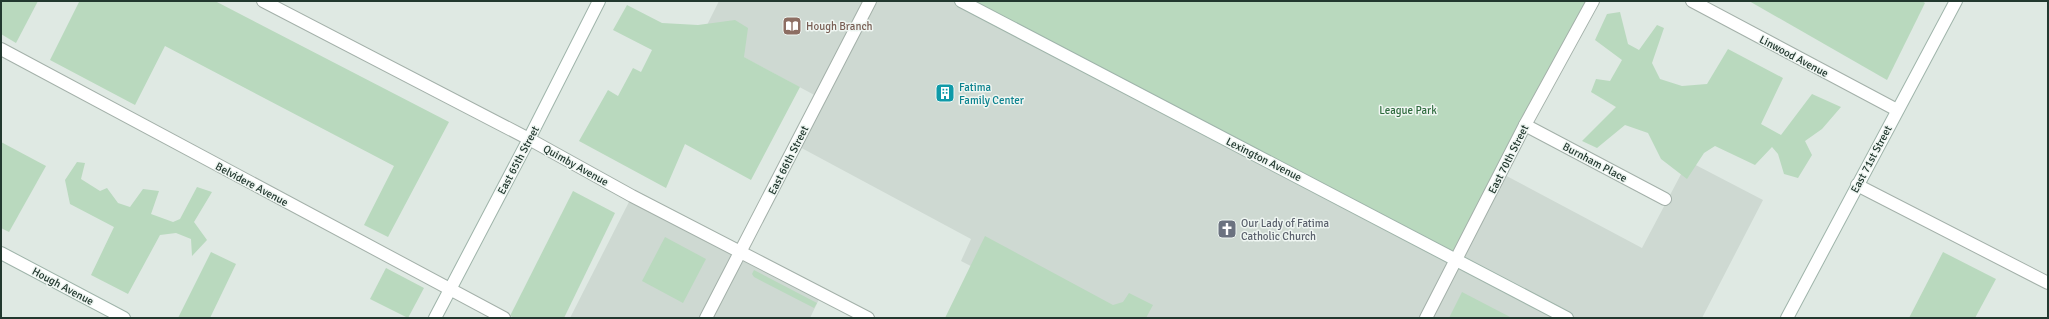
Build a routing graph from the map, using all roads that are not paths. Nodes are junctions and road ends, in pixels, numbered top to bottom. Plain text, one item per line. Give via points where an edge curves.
1 (263, 1) edge
2 (599, 1) edge
3 (870, 1) edge
4 (960, 1) edge
5 (1593, 1) edge
6 (1692, 1) edge
7 (1956, 1) edge
8 (1, 49) edge
9 (1897, 110) junction
10 (1525, 125) junction
11 (529, 139) junction
12 (1857, 185) junction
13 (1665, 200) dead end
14 (741, 251) junction
15 (1, 254) edge
16 (1457, 260) junction
17 (2048, 283) edge
18 (450, 290) junction
19 (124, 318) edge
20 (435, 318) edge
21 (504, 318) edge
22 (706, 318) edge
23 (868, 318) edge
24 (1426, 318) edge
25 (1567, 318) edge
26 (1787, 318) edge

1 - 11 street, Quimby Avenue
2 - 11 street, East 65th Street
3 - 14 street, East 66th Street
4 - 16 street, Lexington Avenue
5 - 10 street, East 70th Street
6 - 9 street, Linwood Avenue
7 - 9 street, East 71st Street
8 - 18 street, Belvidere Avenue
9 - 12 street, East 71st Street
10 - 13 street, Burnham Place
10 - 16 street, East 70th Street
11 - 14 street, Quimby Avenue via 632,196
11 - 18 street, East 65th Street
12 - 17 street
12 - 26 street, East 71st Street
14 - 22 street, East 66th Street
14 - 23 street, Quimby Avenue
15 - 19 street, Hough Avenue
16 - 24 street, East 70th Street
16 - 25 street, Lexington Avenue
18 - 20 street, East 65th Street
18 - 21 street, Belvidere Avenue

